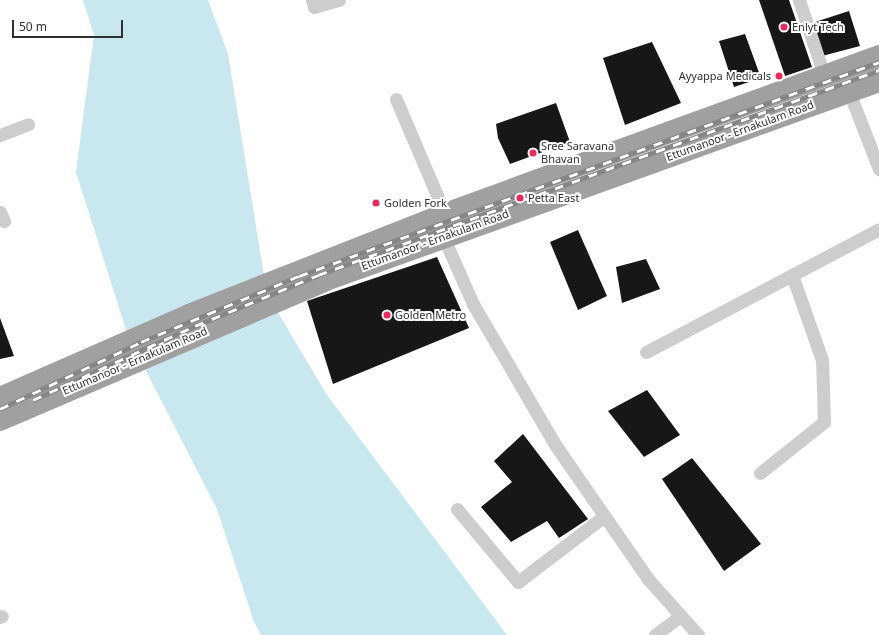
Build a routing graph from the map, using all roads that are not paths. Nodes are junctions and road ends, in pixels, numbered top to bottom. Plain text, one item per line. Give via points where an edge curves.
1 (312, 0) edge
2 (339, 0) edge
3 (799, 0) edge
4 (879, 56) edge
5 (824, 75) junction
6 (879, 81) edge
7 (849, 92) junction
8 (396, 99) dead end
9 (28, 124) dead end
10 (0, 135) edge
11 (879, 169) edge
12 (552, 174) junction
13 (561, 195) junction
14 (445, 214) junction
15 (879, 229) edge
16 (443, 236) junction
17 (321, 272) junction
18 (792, 275) junction
19 (646, 352) dead end
20 (5, 407) edge
21 (760, 472) dead end
22 (456, 509) dead end
23 (603, 517) junction
24 (680, 616) junction
25 (655, 635) edge
26 (698, 635) edge

1 - 2 street via 314,7
3 - 5 street
4 - 5 highway
5 - 12 highway
6 - 7 highway, Ettumanoor - Ernakulam Road
7 - 11 street
7 - 13 highway, Ettumanoor - Ernakulam Road
8 - 14 street
9 - 10 street
12 - 13 highway
12 - 14 highway
13 - 16 highway, Ettumanoor - Ernakulam Road
14 - 17 highway
15 - 18 street
16 - 17 highway, Ettumanoor - Ernakulam Road
16 - 23 street via 473,304 509,368
17 - 20 highway, Ettumanoor - Ernakulam Road
18 - 19 street
18 - 21 street via 822,360 824,422
22 - 23 street via 518,582
23 - 24 street via 648,579
24 - 25 street
24 - 26 street

